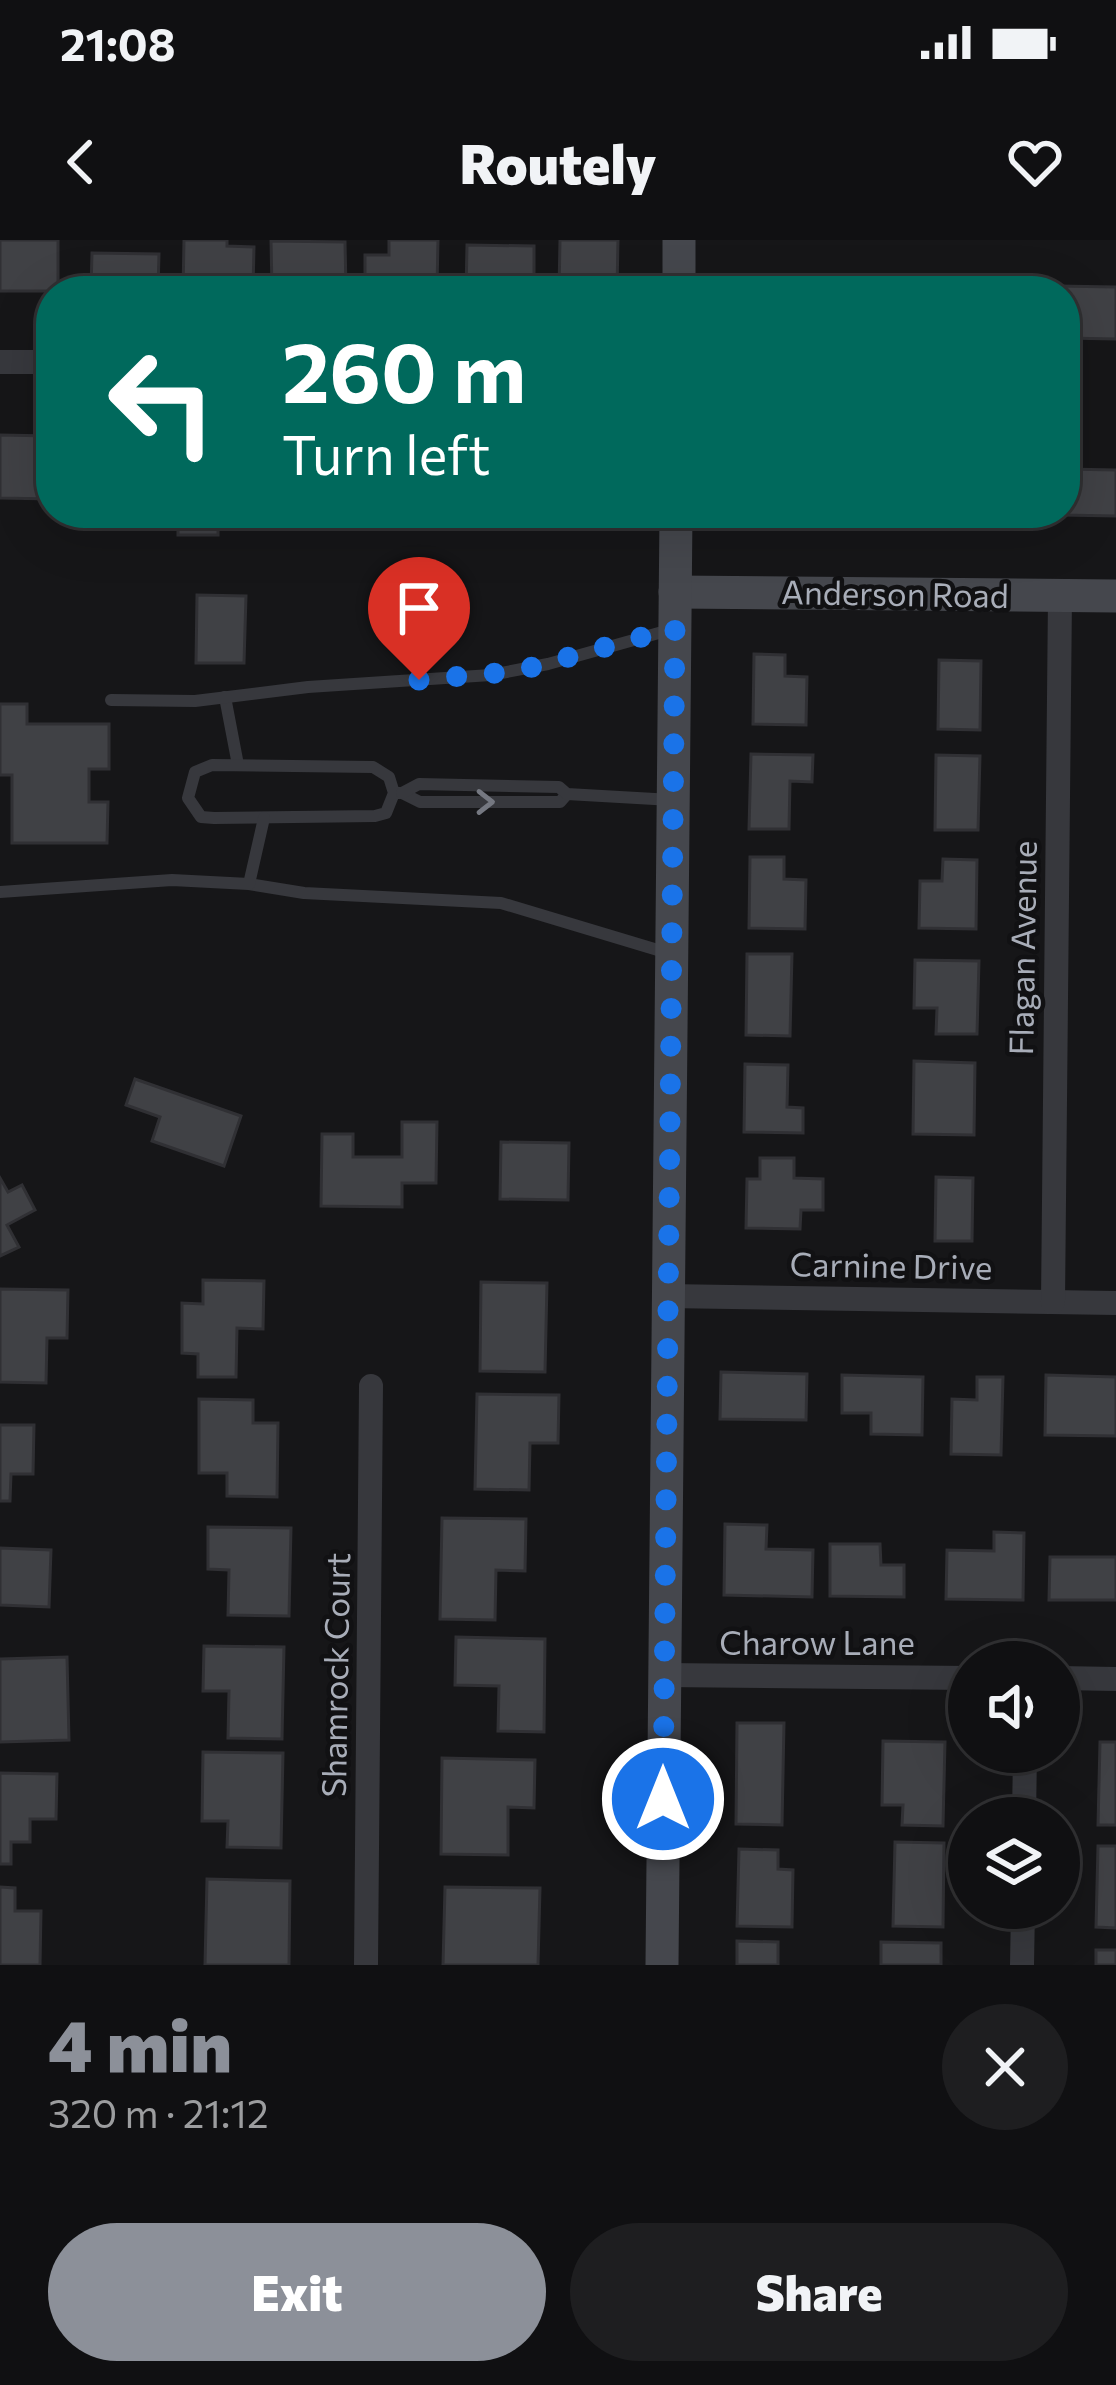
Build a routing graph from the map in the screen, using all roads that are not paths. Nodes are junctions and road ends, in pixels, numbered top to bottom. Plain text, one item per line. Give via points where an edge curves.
1 (679, 240) edge
2 (679, 276) edge
3 (0, 362) edge
4 (36, 362) edge
5 (676, 528) edge
6 (675, 592) junction
7 (1060, 596) junction
8 (1116, 596) edge
9 (675, 628) junction
10 (225, 697) junction
11 (111, 700) dead end
12 (238, 765) junction
13 (398, 793) junction
14 (674, 800) junction
15 (265, 818) junction
16 (249, 884) junction
17 (0, 892) edge
18 (672, 955) junction
19 (666, 1296) junction
20 (1053, 1302) junction
21 (1116, 1303) edge
22 (371, 1386) dead end
23 (664, 1675) junction
24 (948, 1678) edge
25 (1080, 1678) edge
26 (1116, 1679) edge
27 (1023, 1929) edge
28 (366, 1965) edge
29 (662, 1965) edge
30 (1022, 1965) edge

1 - 2 street
3 - 4 street
5 - 6 street
6 - 7 street, Anderson Road
6 - 9 street
7 - 8 street, Anderson Road
7 - 20 street, Flagan Avenue
9 - 10 lane via 518,671
9 - 14 street
10 - 11 lane
10 - 12 lane
12 - 13 lane via 374,767
12 - 15 lane via 195,772 188,798 194,810 201,817
13 - 14 lane via 421,802 560,802 567,794
13 - 15 lane via 375,816
14 - 18 street
15 - 16 lane
16 - 17 lane via 172,880
16 - 18 lane via 501,903
18 - 19 street
19 - 20 street, Carnine Drive
19 - 23 street
20 - 21 street, Carnine Drive
22 - 28 street, Shamrock Court
23 - 24 street, Charow Lane
23 - 29 street
25 - 26 street
27 - 30 street

